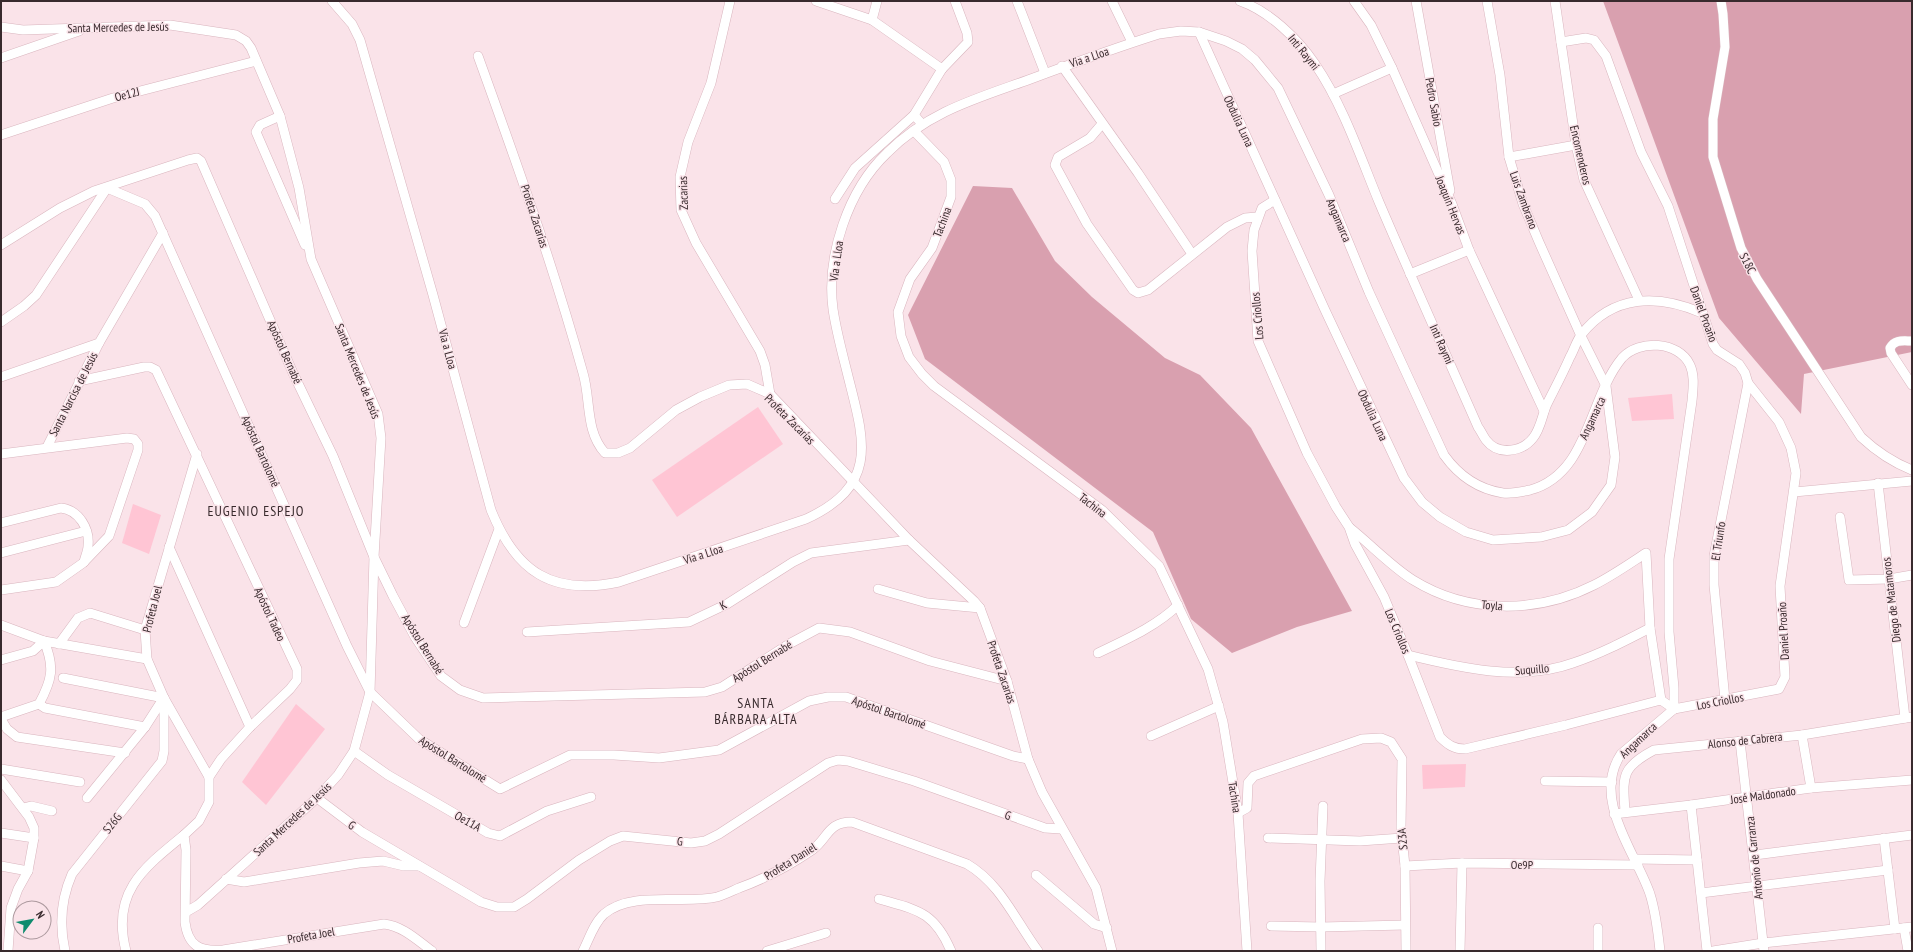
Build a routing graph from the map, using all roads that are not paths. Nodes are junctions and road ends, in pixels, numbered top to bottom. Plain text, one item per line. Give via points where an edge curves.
1 (332, 1) edge
2 (730, 1) edge
3 (816, 1) edge
4 (877, 1) edge
5 (955, 1) edge
6 (1017, 1) edge
7 (1112, 1) edge
8 (1240, 1) edge
9 (1354, 1) edge
10 (1416, 1) edge
11 (1487, 1) edge
12 (1555, 1) edge
13 (1721, 1) edge
14 (872, 20) junction
15 (1, 27) edge
16 (88, 28) junction
17 (1199, 32) junction
18 (1132, 42) junction
19 (1561, 42) junction
20 (478, 56) dead end
21 (1, 58) edge
22 (256, 61) junction
23 (1062, 66) junction
24 (1392, 68) junction
25 (942, 69) junction
26 (1045, 73) junction
27 (1333, 94) junction
28 (914, 115) junction
29 (280, 116) junction
30 (922, 124) junction
31 (1102, 124) junction
32 (914, 131) junction
33 (1, 134) edge
34 (1576, 145) junction
35 (1509, 157) junction
36 (107, 188) junction
37 (835, 200) dead end
38 (1275, 200) junction
39 (1452, 204) junction
40 (1257, 218) junction
41 (163, 232) junction
42 (1, 246) edge
43 (1469, 250) junction
44 (1192, 254) junction
45 (311, 259) junction
46 (1410, 274) junction
47 (1638, 300) junction
48 (1702, 313) junction
49 (1, 322) edge
50 (1581, 336) junction
51 (1912, 341) edge
52 (99, 343) junction
53 (1, 377) edge
54 (79, 381) junction
55 (1748, 383) junction
56 (1912, 385) edge
57 (1606, 386) junction
58 (770, 394) junction
59 (1544, 411) junction
60 (47, 447) junction
61 (1, 454) edge
62 (197, 454) junction
63 (1912, 470) edge
64 (1912, 481) edge
65 (852, 483) junction
66 (1878, 483) junction
67 (1794, 492) junction
68 (1840, 517) dead end
69 (1, 523) edge
70 (1349, 527) junction
71 (499, 529) junction
72 (86, 531) junction
73 (909, 540) junction
74 (169, 547) junction
75 (1, 553) edge
76 (374, 556) junction
77 (83, 563) junction
78 (1912, 575) edge
79 (1889, 579) junction
80 (878, 589) dead end
81 (1, 590) edge
82 (1178, 605) junction
83 (980, 608) junction
84 (464, 624) dead end
85 (1, 625) edge
86 (1650, 628) junction
87 (145, 630) junction
88 (527, 632) dead end
89 (44, 641) junction
90 (59, 644) junction
91 (1098, 653) dead end
92 (1408, 655) junction
93 (147, 658) junction
94 (1, 660) edge
95 (63, 678) dead end
96 (1007, 681) junction
97 (1782, 685) joint
98 (370, 692) junction
99 (164, 698) junction
100 (1661, 700) junction
101 (1726, 700) junction
102 (39, 704) junction
103 (1219, 706) junction
104 (1674, 709) junction
105 (1, 718) edge
106 (1908, 718) edge
107 (145, 727) junction
108 (250, 727) junction
109 (1802, 735) junction
110 (1151, 736) dead end
111 (1740, 740) junction
112 (354, 751) junction
113 (125, 753) junction
114 (1028, 759) junction
115 (1, 769) edge
116 (209, 777) junction
117 (1, 780) edge
118 (1912, 780) edge
119 (1545, 781) dead end
120 (80, 782) dead end
121 (1612, 782) junction
122 (1811, 788) junction
123 (1748, 796) junction
124 (591, 797) dead end
125 (87, 798) dead end
126 (317, 798) junction
127 (1691, 805) junction
128 (1323, 806) dead end
129 (23, 808) junction
130 (52, 811) dead end
131 (1624, 812) junction
132 (1238, 813) junction
133 (1614, 814) junction
134 (1061, 829) junction
135 (1, 833) edge
136 (184, 835) junction
137 (1912, 835) edge
138 (34, 838) junction
139 (1268, 838) dead end
140 (1402, 838) junction
141 (1884, 838) junction
142 (1321, 839) junction
143 (1755, 855) junction
144 (1697, 860) junction
145 (1637, 862) junction
146 (1462, 863) junction
147 (1, 866) edge
148 (419, 866) junction
149 (1405, 866) junction
150 (28, 870) junction
151 (1888, 870) junction
152 (1036, 875) dead end
153 (226, 879) junction
154 (1758, 886) junction
155 (1700, 894) junction
156 (879, 898) dead end
157 (186, 912) junction
158 (1405, 925) junction
159 (1271, 926) dead end
160 (1321, 927) junction
161 (1107, 928) junction
162 (1598, 928) dead end
163 (1904, 928) edge
164 (826, 933) dead end
165 (1764, 947) edge
166 (8, 951) edge
167 (64, 951) edge
168 (126, 951) edge
169 (432, 951) edge
170 (583, 951) edge
171 (767, 951) edge
172 (951, 951) edge
173 (1038, 951) edge
174 (1112, 951) edge
175 (1246, 951) edge
176 (1321, 951) edge
177 (1406, 951) edge
178 (1460, 951) edge
179 (1598, 951) edge
180 (1660, 951) edge
181 (1707, 951) edge
182 (1713, 951) edge
183 (1908, 951) edge

1 - 71 street, Via a Lloa via 352,24 360,40 491,510
2 - 58 street, Zacarias via 711,84 688,142 680,177 681,210 696,243 760,351
3 - 14 street
4 - 14 street
5 - 25 street via 968,42
6 - 26 street
7 - 18 street
8 - 27 street, Inti Raymi via 1279,23 1315,63
9 - 24 street, Joaquín Hervas via 1371,25
10 - 39 street, Pedro Sabio
11 - 35 street, Luis Zambrano via 1500,75
12 - 19 street, Encomenderos
13 - 63 street, S18C via 1725,46 1713,119 1713,157 1741,248 1757,279 1862,437 1894,463
14 - 25 street
15 - 16 street, Santa Mercedes de Jesús via 23,30
16 - 21 street
16 - 22 street, Santa Mercedes de Jesús via 170,25 236,35 246,41
17 - 18 street, Angamarca via 1172,32
17 - 38 street, Obdulia Luna
17 - 57 street, Angamarca via 1242,49 1255,60 1278,88 1444,455 1461,475 1491,491 1508,493 1537,488 1549,482 1560,474 1573,457
18 - 23 street, Via a Lloa
19 - 34 street, Encomenderos
19 - 48 street, Daniel Proaño via 1586,38 1594,40 1606,56 1640,152 1668,206
20 - 58 street, Profeta Zacarías via 528,195 584,375 592,434 597,444 605,453 618,453 630,448 676,410 729,385 746,384
22 - 29 street, Santa Mercedes de Jesús
22 - 33 street, Oe12J via 114,98
23 - 26 street, Via a Lloa
23 - 31 street
24 - 27 street
24 - 39 street, Joaquín Hervas
25 - 28 street
26 - 30 street, Via a Lloa via 962,103
27 - 46 street, Inti Raymi
28 - 30 street
28 - 37 street via 855,168
29 - 45 street, Santa Mercedes de Jesús via 299,188
29 - 45 street via 260,125 256,132
30 - 32 street, Via a Lloa
31 - 44 street
31 - 44 street via 1090,138 1058,157 1055,165 1087,224 1129,286 1138,293 1148,290
32 - 65 street, Via a Lloa via 887,152 869,174 847,217 835,250 833,309 862,434 860,464
32 - 82 street, Tachina via 944,162 951,180 951,197 932,248 910,279 898,312 901,336 909,357 934,386 1102,510 1159,566
34 - 35 street
34 - 47 street, Encomenderos via 1584,180
35 - 50 street, Luis Zambrano via 1523,204
36 - 41 street, Apóstol Bartolomé via 145,204
36 - 42 street via 94,191 60,208
36 - 49 street via 36,295
36 - 76 street, Apóstol Bernabé via 197,158 201,161 293,373 333,456
38 - 40 street via 1262,208
38 - 57 street, Obdulia Luna via 1334,332 1404,478 1422,502 1440,518 1466,532 1493,540 1541,537 1568,530 1592,512 1611,485 1615,457
39 - 43 street, Joaquín Hervas
40 - 44 street via 1236,222
40 - 70 street, Los Criollos via 1252,251 1258,341 1307,453
41 - 52 street, Santa Narcisa de Jesús
41 - 98 street, Apóstol Bartolomé via 347,646
43 - 46 street
43 - 59 street, Joaquín Hervas
45 - 76 street, Santa Mercedes de Jesús via 378,414 380,438
46 - 59 street, Inti Raymi via 1486,441 1497,448 1510,451 1522,448 1534,438
47 - 48 street, Inti Raymi via 1668,302
47 - 50 street, Inti Raymi via 1610,310
48 - 55 street, Daniel Proaño via 1713,344 1717,350 1739,364
50 - 57 street, Luis Zambrano
50 - 59 street, Inti Raymi
51 - 56 street via 1898,341 1890,348
52 - 53 street
52 - 54 street, Santa Narcisa de Jesús
54 - 60 street, Santa Narcisa de Jesús
54 - 62 street, Apóstol Tadeo via 150,366 160,376
55 - 67 street, Daniel Proaño via 1779,422 1791,448 1796,473
55 - 101 street, El Triunfo via 1714,556 1714,585
57 - 104 street, Angamarca via 1625,355 1646,345 1668,347 1686,359 1692,372 1692,401 1668,559
58 - 65 street, Profeta Zacarías
60 - 61 street
60 - 77 street, Santa Narcisa de Jesús via 128,438 134,439 138,444 109,536
62 - 74 street, Profeta Joel
62 - 108 street, Apóstol Tadeo via 297,669 297,680 294,684
64 - 66 street
65 - 71 street, Via a Lloa via 833,503 806,519 619,582 597,586 575,586 536,574 514,553
65 - 73 street, Profeta Zacarías
66 - 67 street
66 - 79 street, Diego de Matamoros
67 - 97 street, Daniel Proaño via 1780,586 1785,677
68 - 79 street via 1849,580
69 - 72 street via 61,508 70,509 76,514
70 - 86 street, Toyla via 1412,580 1432,591 1454,600 1498,606 1535,605 1564,597 1594,585 1646,553
70 - 92 street, Los Criollos via 1384,598
71 - 84 street
72 - 75 street
72 - 77 street via 88,546
73 - 83 street, Profeta Zacarías
73 - 88 street, K via 810,553 726,604 690,622
74 - 87 street, Profeta Joel
74 - 108 street
76 - 96 street, Apóstol Bernabé via 415,637 442,676 460,690 484,698 705,692 722,687 819,628 850,632 930,661
76 - 98 street, Santa Mercedes de Jesús
77 - 81 street, Santa Narcisa de Jesús via 56,582
78 - 79 street
79 - 106 street, Diego de Matamoros
80 - 83 street via 927,603
82 - 91 street via 1148,627
82 - 103 street, Tachina via 1208,669
83 - 96 street, Profeta Zacarías
85 - 89 street
86 - 92 street, Suquillo via 1572,664 1546,669 1518,672 1460,668
86 - 100 street
87 - 90 street via 90,613 78,618
87 - 93 street, Profeta Joel
89 - 90 street
89 - 94 street via 33,651
89 - 102 street via 51,667 46,692
90 - 93 street
92 - 100 street, Los Criollos via 1440,738 1455,749 1465,749 1566,725
93 - 99 street, Profeta Joel
95 - 99 street
96 - 114 street, Profeta Zacarías
97 - 101 street, Los Criollos via 1779,689
98 - 112 street, Santa Mercedes de Jesús
98 - 114 street, Apóstol Bartolomé via 419,739 500,789 570,756 659,758 719,750 809,701 828,697 846,697
99 - 107 street
99 - 116 street, Profeta Joel
99 - 167 street, S26G via 162,760 72,874 65,891 61,935
100 - 104 street
101 - 104 street, Los Criollos
102 - 105 street
102 - 107 street via 45,708
103 - 110 street
103 - 132 street, Tachina
104 - 121 street, Angamarca via 1621,754
105 - 113 street via 7,729 17,737
106 - 109 street, Alonso de Cabrera
107 - 113 street
108 - 116 street, Apóstol Tadeo via 221,759
109 - 111 street, Alonso de Cabrera
109 - 122 street
111 - 123 street, Antonio de Carranza
111 - 131 street, Alonso de Cabrera via 1654,750 1640,758 1630,767 1623,779
112 - 124 street, Oe11A via 395,779 488,833 500,836 547,811
112 - 126 street, Santa Mercedes de Jesús
113 - 125 street
114 - 134 street, Profeta Zacarías
115 - 120 street
116 - 136 street via 209,802 199,821
117 - 129 street
118 - 122 street, José Maldonado
119 - 121 street
121 - 133 street, Angamarca
122 - 123 street, José Maldonado
123 - 127 street, José Maldonado
123 - 143 street, Antonio de Carranza
126 - 148 street, G via 362,832
126 - 153 street, Santa Mercedes de Jesús
127 - 131 street, José Maldonado
127 - 144 street
128 - 142 street
129 - 130 street via 31,806
129 - 138 street via 34,828
131 - 133 street, José Maldonado
132 - 140 street, S23A via 1247,808 1248,783 1254,776 1362,739 1381,738 1391,742 1402,759
132 - 175 street, Tachina
133 - 145 street, Angamarca
134 - 148 street, G via 1045,828 914,781 838,760 828,763 725,831 705,841 691,843 623,836 610,841 578,860 514,907 497,907 481,902
134 - 161 street, Profeta Zacarías via 1096,888
135 - 138 street
136 - 157 street
136 - 168 street via 163,852 131,886 121,917
137 - 141 street
138 - 150 street
139 - 142 street
140 - 142 street via 1360,841
140 - 149 street, S23A
141 - 143 street
141 - 151 street
142 - 160 street
143 - 154 street, Antonio de Carranza
144 - 145 street, Oe9P
144 - 155 street
145 - 146 street, Oe9P
145 - 180 street, Angamarca via 1655,912
146 - 149 street, Oe9P
146 - 178 street
147 - 150 street
148 - 153 street via 383,862 359,863 244,882
149 - 158 street, S23A
150 - 166 street via 11,908
151 - 154 street
151 - 163 street
152 - 161 street via 1094,924
153 - 157 street, Santa Mercedes de Jesús via 198,905
154 - 155 street
154 - 165 street, Antonio de Carranza
155 - 181 street
156 - 172 street via 918,910 936,923
157 - 169 street, Profeta Joel via 186,933 192,942 201,949 212,951 384,924 401,929
158 - 160 street
158 - 177 street, S23A
159 - 160 street
160 - 176 street
161 - 174 street, Profeta Zacarías
162 - 179 street
163 - 165 street
163 - 183 street
164 - 171 street
165 - 182 street
170 - 173 street, Profeta Daniel via 596,925 604,914 614,908 649,900 716,897 755,882 813,850 824,836 843,822 852,822 967,864 983,873

